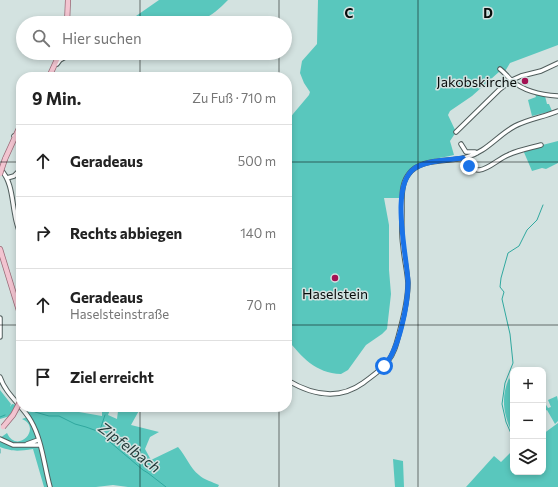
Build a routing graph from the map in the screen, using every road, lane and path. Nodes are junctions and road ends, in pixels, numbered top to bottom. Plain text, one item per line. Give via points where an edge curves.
1 (68, 0) edge
2 (67, 16) edge
3 (58, 60) edge
4 (60, 60) edge
5 (558, 64) edge
6 (55, 67) junction
7 (500, 69) dead end
8 (52, 72) edge
9 (512, 80) junction
10 (558, 96) edge
11 (558, 111) edge
12 (456, 132) dead end
13 (16, 142) edge
14 (461, 144) dead end
15 (541, 145) dead end
16 (477, 153) junction
17 (463, 158) junction
18 (0, 169) edge
19 (15, 174) joint
20 (4, 176) edge
21 (10, 188) junction
22 (16, 220) edge
23 (0, 249) edge
24 (16, 301) edge
25 (0, 318) edge
26 (0, 337) edge
27 (0, 377) edge
28 (292, 383) edge
29 (16, 402) edge
30 (16, 409) edge
31 (25, 412) edge
32 (1, 429) edge
33 (0, 435) edge
34 (0, 440) edge
35 (38, 440) junction
36 (6, 443) junction
37 (24, 445) junction
38 (40, 445) junction
39 (50, 487) edge

1 - 2 main road
3 - 6 main road
4 - 6 street
5 - 9 street
6 - 8 main road
7 - 9 street
9 - 10 street via 534,92
9 - 12 street
11 - 16 street via 507,130
13 - 20 main road, bridge via 9,148 5,159
14 - 16 street via 466,152
15 - 17 street via 508,155 484,170 471,167
16 - 17 street
17 - 28 street via 419,166 410,172 404,182 402,231 407,295 396,346 389,361 362,384 341,394 315,393
18 - 20 street
19 - 20 street
19 - 21 street
20 - 21 street
21 - 22 street
23 - 24 main road
25 - 26 street
27 - 29 street via 6,390
30 - 32 main road, bridge
31 - 35 street via 32,422
33 - 36 street
34 - 36 street
35 - 37 street
35 - 38 street
36 - 37 street
37 - 38 street
38 - 39 street

